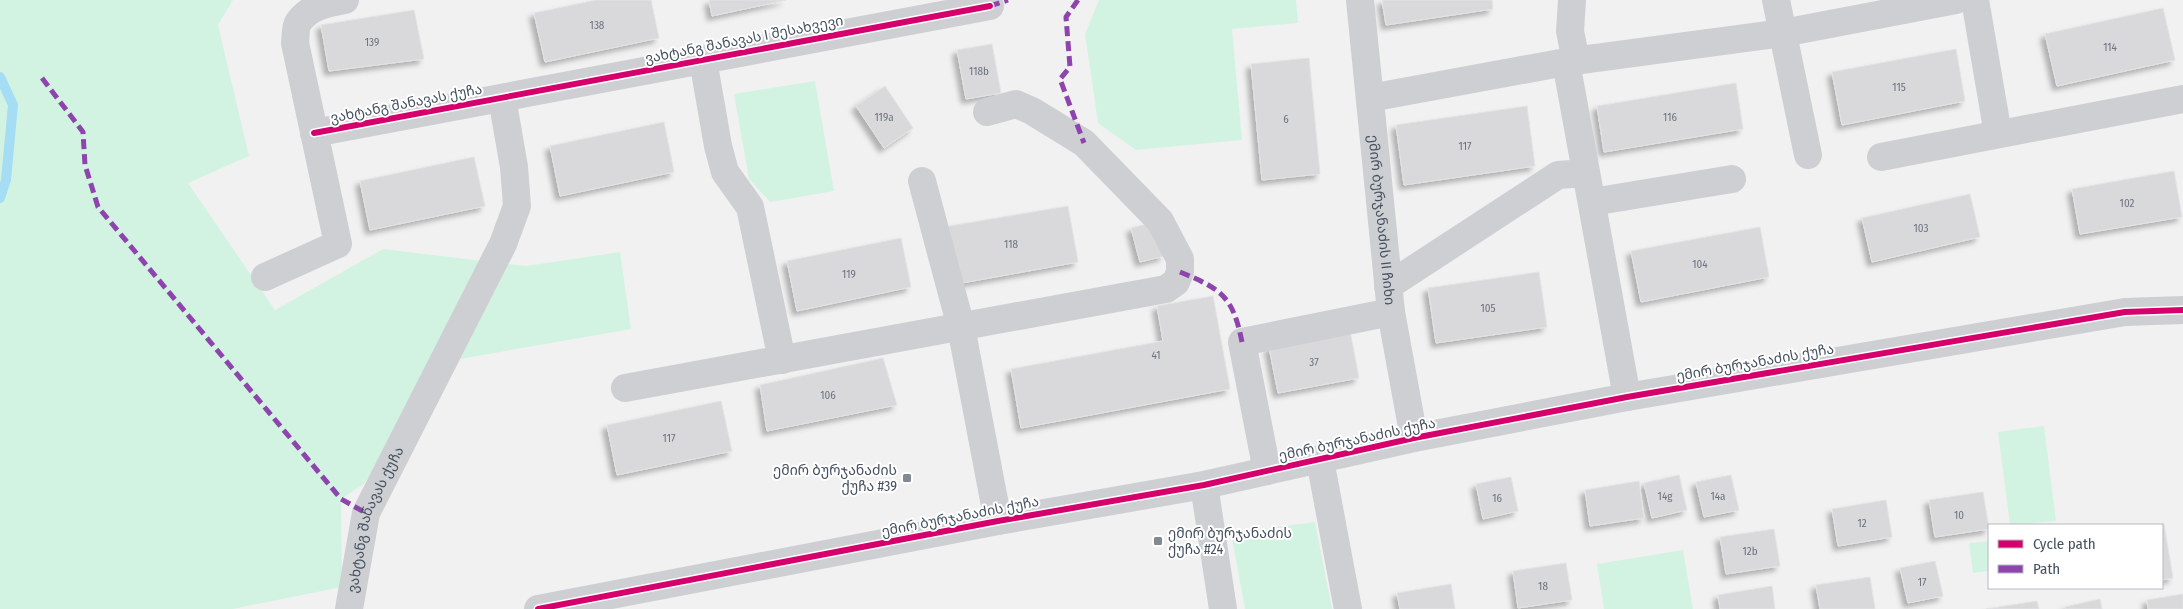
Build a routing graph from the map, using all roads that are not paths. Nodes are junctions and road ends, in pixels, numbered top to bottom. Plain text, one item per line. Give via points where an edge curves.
1 (345, 0) edge
2 (1360, 0) edge
3 (1572, 0) edge
4 (1776, 0) edge
5 (1956, 0) edge
6 (1975, 0) edge
7 (990, 6) dead end
8 (1783, 33) junction
9 (702, 60) junction
10 (1571, 62) junction
11 (502, 98) junction
12 (1370, 98) junction
13 (2183, 99) edge
14 (987, 112) dead end
15 (314, 133) junction
16 (1998, 134) junction
17 (1808, 155) dead end
18 (1881, 157) dead end
19 (1586, 173) junction
20 (1732, 179) dead end
21 (922, 181) dead end
22 (1592, 202) junction
23 (265, 277) dead end
24 (1389, 299) junction
25 (2183, 310) edge
26 (961, 327) junction
27 (782, 360) junction
28 (625, 388) dead end
29 (1627, 396) junction
30 (1414, 438) junction
31 (1320, 460) junction
32 (1267, 471) junction
33 (1204, 485) junction
34 (998, 521) junction
35 (349, 609) edge
36 (538, 609) edge
37 (1223, 609) edge
38 (1348, 609) edge

1 - 15 street, ვახტანგ შანავას ქუჩა via 310,10 298,24 295,43
2 - 12 street, ემირ ბურჯანაძის II ჩიხი
3 - 10 street
4 - 8 street
5 - 8 street
6 - 16 street
7 - 9 street, ვახტანგ შანავას I შესახვევი
8 - 10 street
8 - 17 street
9 - 11 street, ვახტანგ შანავას I შესახვევი
9 - 27 street via 725,172 750,207
10 - 12 street
10 - 19 street
11 - 15 street, ვახტანგ შანავას ქუჩა
11 - 35 street, ვახტანგ შანავას ქუჩა via 517,206 503,244 366,514
12 - 24 street, ემირ ბურჯანაძის II ჩიხი
13 - 16 street
14 - 26 street via 1016,104 1084,143 1160,221 1180,259 1180,272 1176,282 1166,289
15 - 23 street via 338,244
16 - 18 street
19 - 22 street
19 - 24 street via 1558,175
20 - 22 street
21 - 26 street
22 - 29 street
24 - 30 street, ემირ ბურჯანაძის II ჩიხი
24 - 32 street via 1242,342
25 - 29 street, ემირ ბურჯანაძის ქუჩა via 2124,312
26 - 27 street
26 - 34 street
27 - 28 street
29 - 30 street, ემირ ბურჯანაძის ქუჩა
30 - 31 street, ემირ ბურჯანაძის ქუჩა
31 - 32 street, ემირ ბურჯანაძის ქუჩა
31 - 38 street
32 - 33 street, ემირ ბურჯანაძის ქუჩა
33 - 34 street, ემირ ბურჯანაძის ქუჩა
33 - 37 street
34 - 36 street, ემირ ბურჯანაძის ქუჩა

